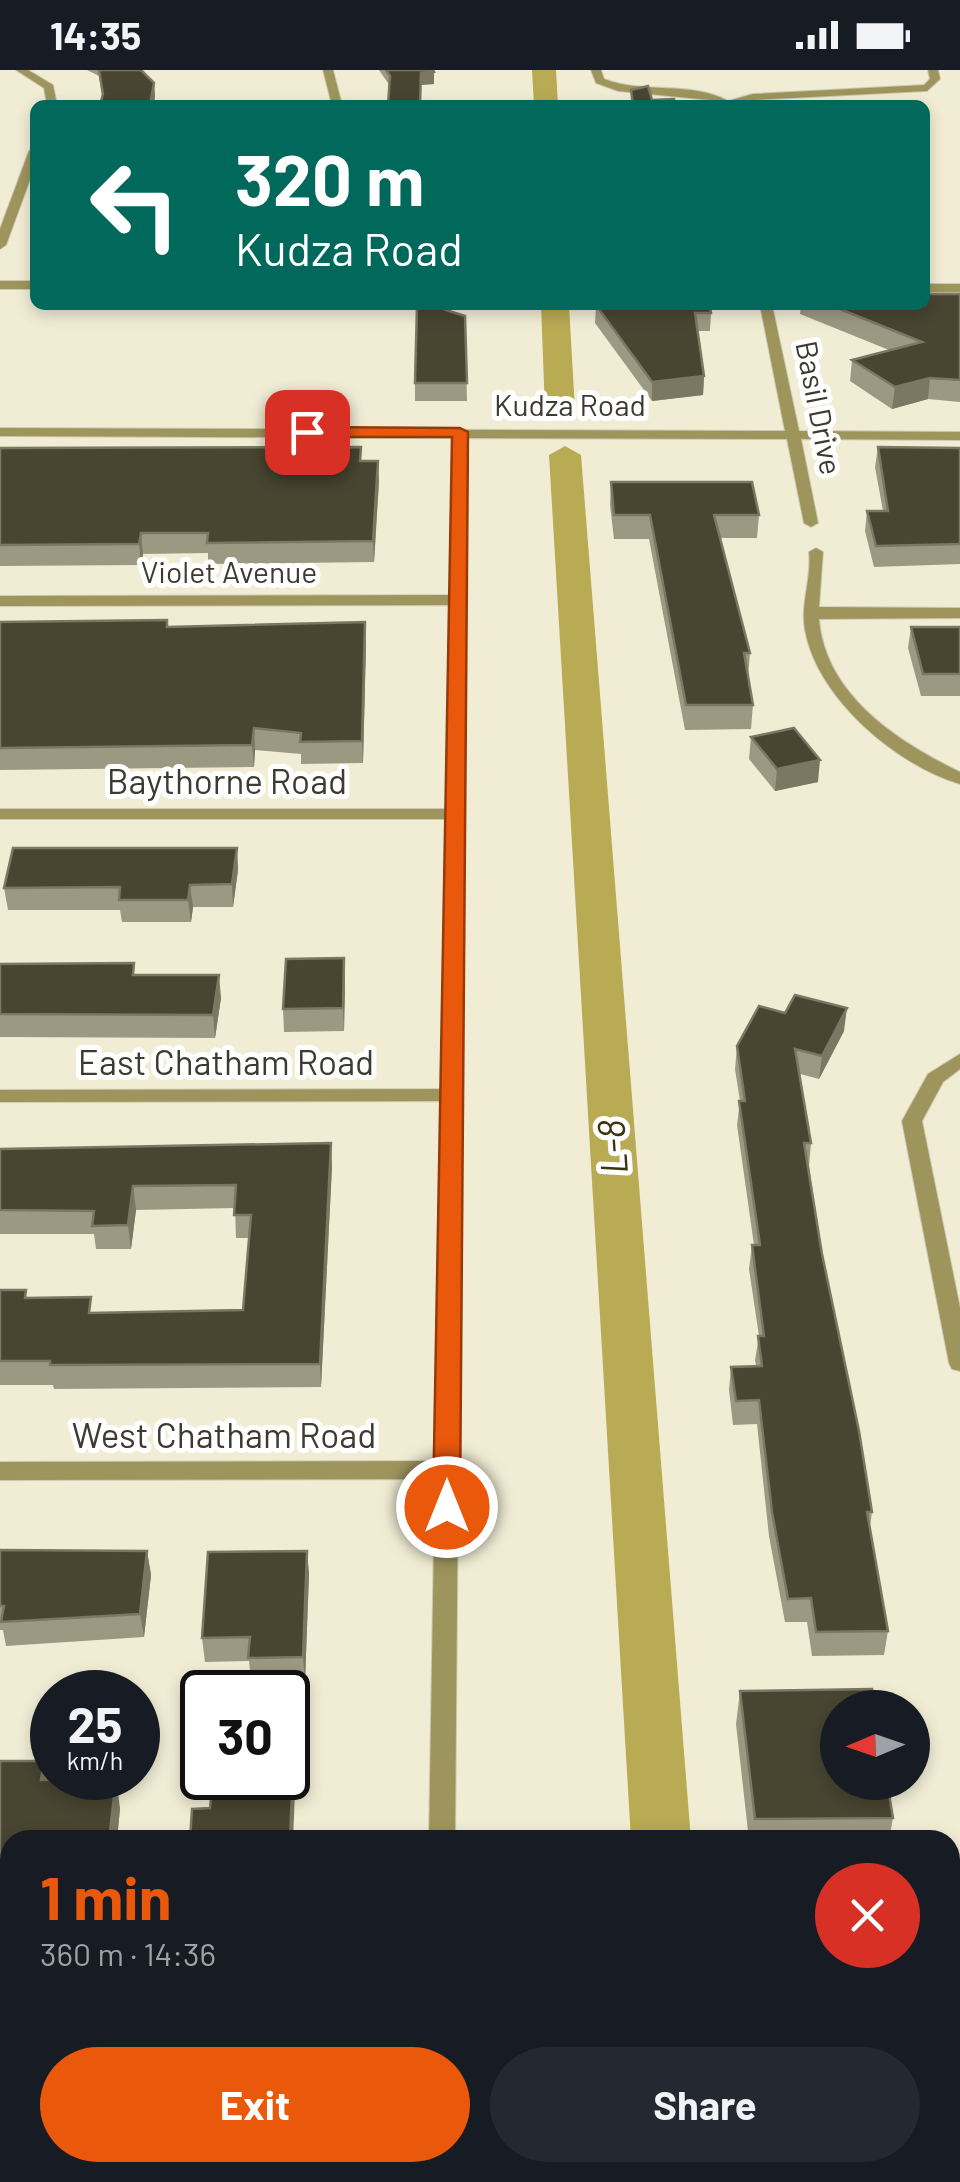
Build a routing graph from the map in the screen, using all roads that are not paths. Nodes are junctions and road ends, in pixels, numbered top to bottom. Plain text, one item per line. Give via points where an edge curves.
1 (21, 70) edge
2 (328, 70) edge
3 (596, 70) edge
4 (878, 70) edge
5 (932, 70) edge
6 (866, 92) junction
7 (51, 100) edge
8 (336, 100) edge
9 (717, 100) edge
10 (743, 100) edge
11 (30, 165) edge
12 (0, 246) edge
13 (0, 285) edge
14 (30, 285) edge
15 (930, 288) edge
16 (960, 288) edge
17 (767, 310) edge
18 (0, 432) edge
19 (460, 432) junction
20 (794, 435) junction
21 (960, 436) edge
22 (810, 523) dead end
23 (816, 552) dead end
24 (457, 600) junction
25 (0, 601) edge
26 (812, 612) junction
27 (960, 612) edge
28 (960, 779) edge
29 (0, 814) edge
30 (455, 814) junction
31 (960, 1060) edge
32 (451, 1095) junction
33 (0, 1096) edge
34 (960, 1363) edge
35 (447, 1470) junction
36 (0, 1471) edge
37 (442, 1830) edge

1 - 7 street via 49,87
2 - 8 street
3 - 9 street via 600,81 618,88
4 - 6 street
5 - 6 street via 927,88
6 - 10 street
11 - 12 street
13 - 14 street
15 - 16 street
17 - 20 street, Basil Drive
18 - 19 street, Kudza Road
19 - 20 street, Kudza Road
19 - 24 street
20 - 21 street, Kudza Road
20 - 22 street, Basil Drive
23 - 26 street via 820,571
24 - 25 street, Violet Avenue
24 - 30 street
26 - 27 street
26 - 28 street via 818,653 843,694 904,748
29 - 30 street, Baythorne Road
30 - 32 street
31 - 34 street via 935,1078 912,1121
32 - 33 street, East Chatham Road
32 - 35 street
35 - 36 street, West Chatham Road
35 - 37 street

